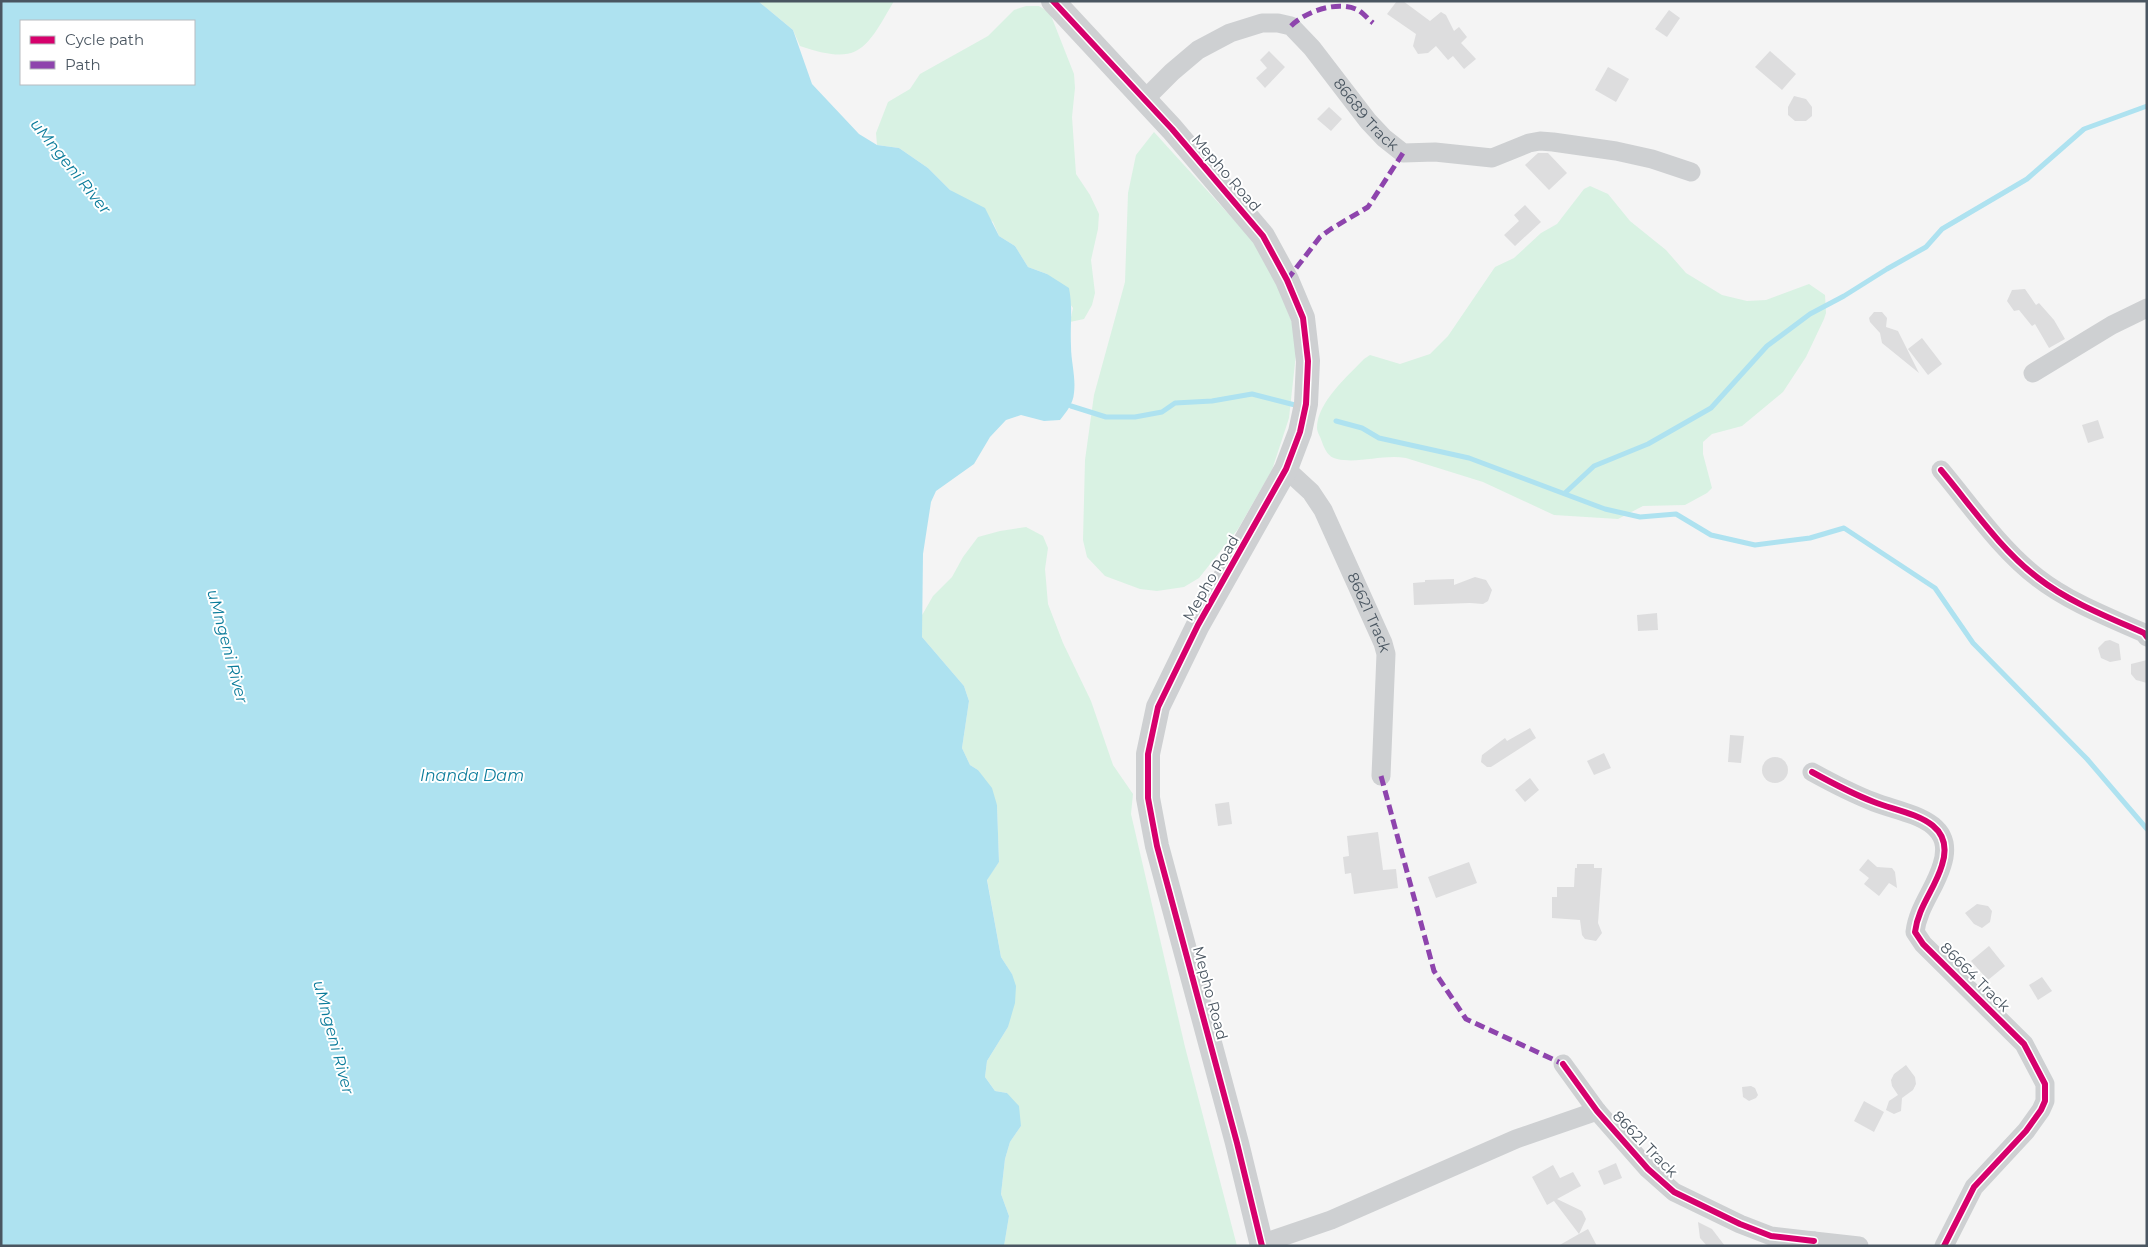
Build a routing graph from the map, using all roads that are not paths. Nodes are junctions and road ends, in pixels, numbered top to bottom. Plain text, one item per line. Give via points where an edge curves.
1 (1053, 1) edge
2 (1144, 100) junction
3 (1691, 172) dead end
4 (2147, 308) edge
5 (2033, 374) dead end
6 (1286, 469) junction
7 (1941, 470) dead end
8 (2147, 637) edge
9 (1812, 772) dead end
10 (1381, 776) dead end
11 (1563, 1064) dead end
12 (1597, 1111) junction
13 (1809, 1243) edge
14 (1261, 1245) edge
15 (1859, 1246) edge
16 (1944, 1246) edge

1 - 2 street, Mepho Road
2 - 3 street, 86689 Track via 1198,50 1230,33 1262,23 1278,23 1291,26 1368,121 1403,153 1435,152 1492,158 1547,141 1616,151
2 - 6 street, Mepho Road via 1263,236 1303,318 1308,361 1306,404
4 - 5 street via 2112,325
6 - 10 street, 86621 Track via 1311,492 1323,510 1383,643 1386,654
6 - 14 street, Mepho Road via 1198,625 1158,707 1148,754 1148,798 1157,846 1237,1143
7 - 8 street via 2009,553 2038,579 2077,603
9 - 16 street, 86664 Track via 1876,803 1918,816 1939,833 1945,846 1942,865 1915,932 2024,1044 2045,1084 2045,1101 2041,1110 1974,1187
11 - 12 street, 86621 Track
12 - 13 street, 86621 Track via 1648,1169 1674,1192 1771,1236
12 - 14 street via 1516,1139 1339,1217
13 - 15 street, 86621 Track

